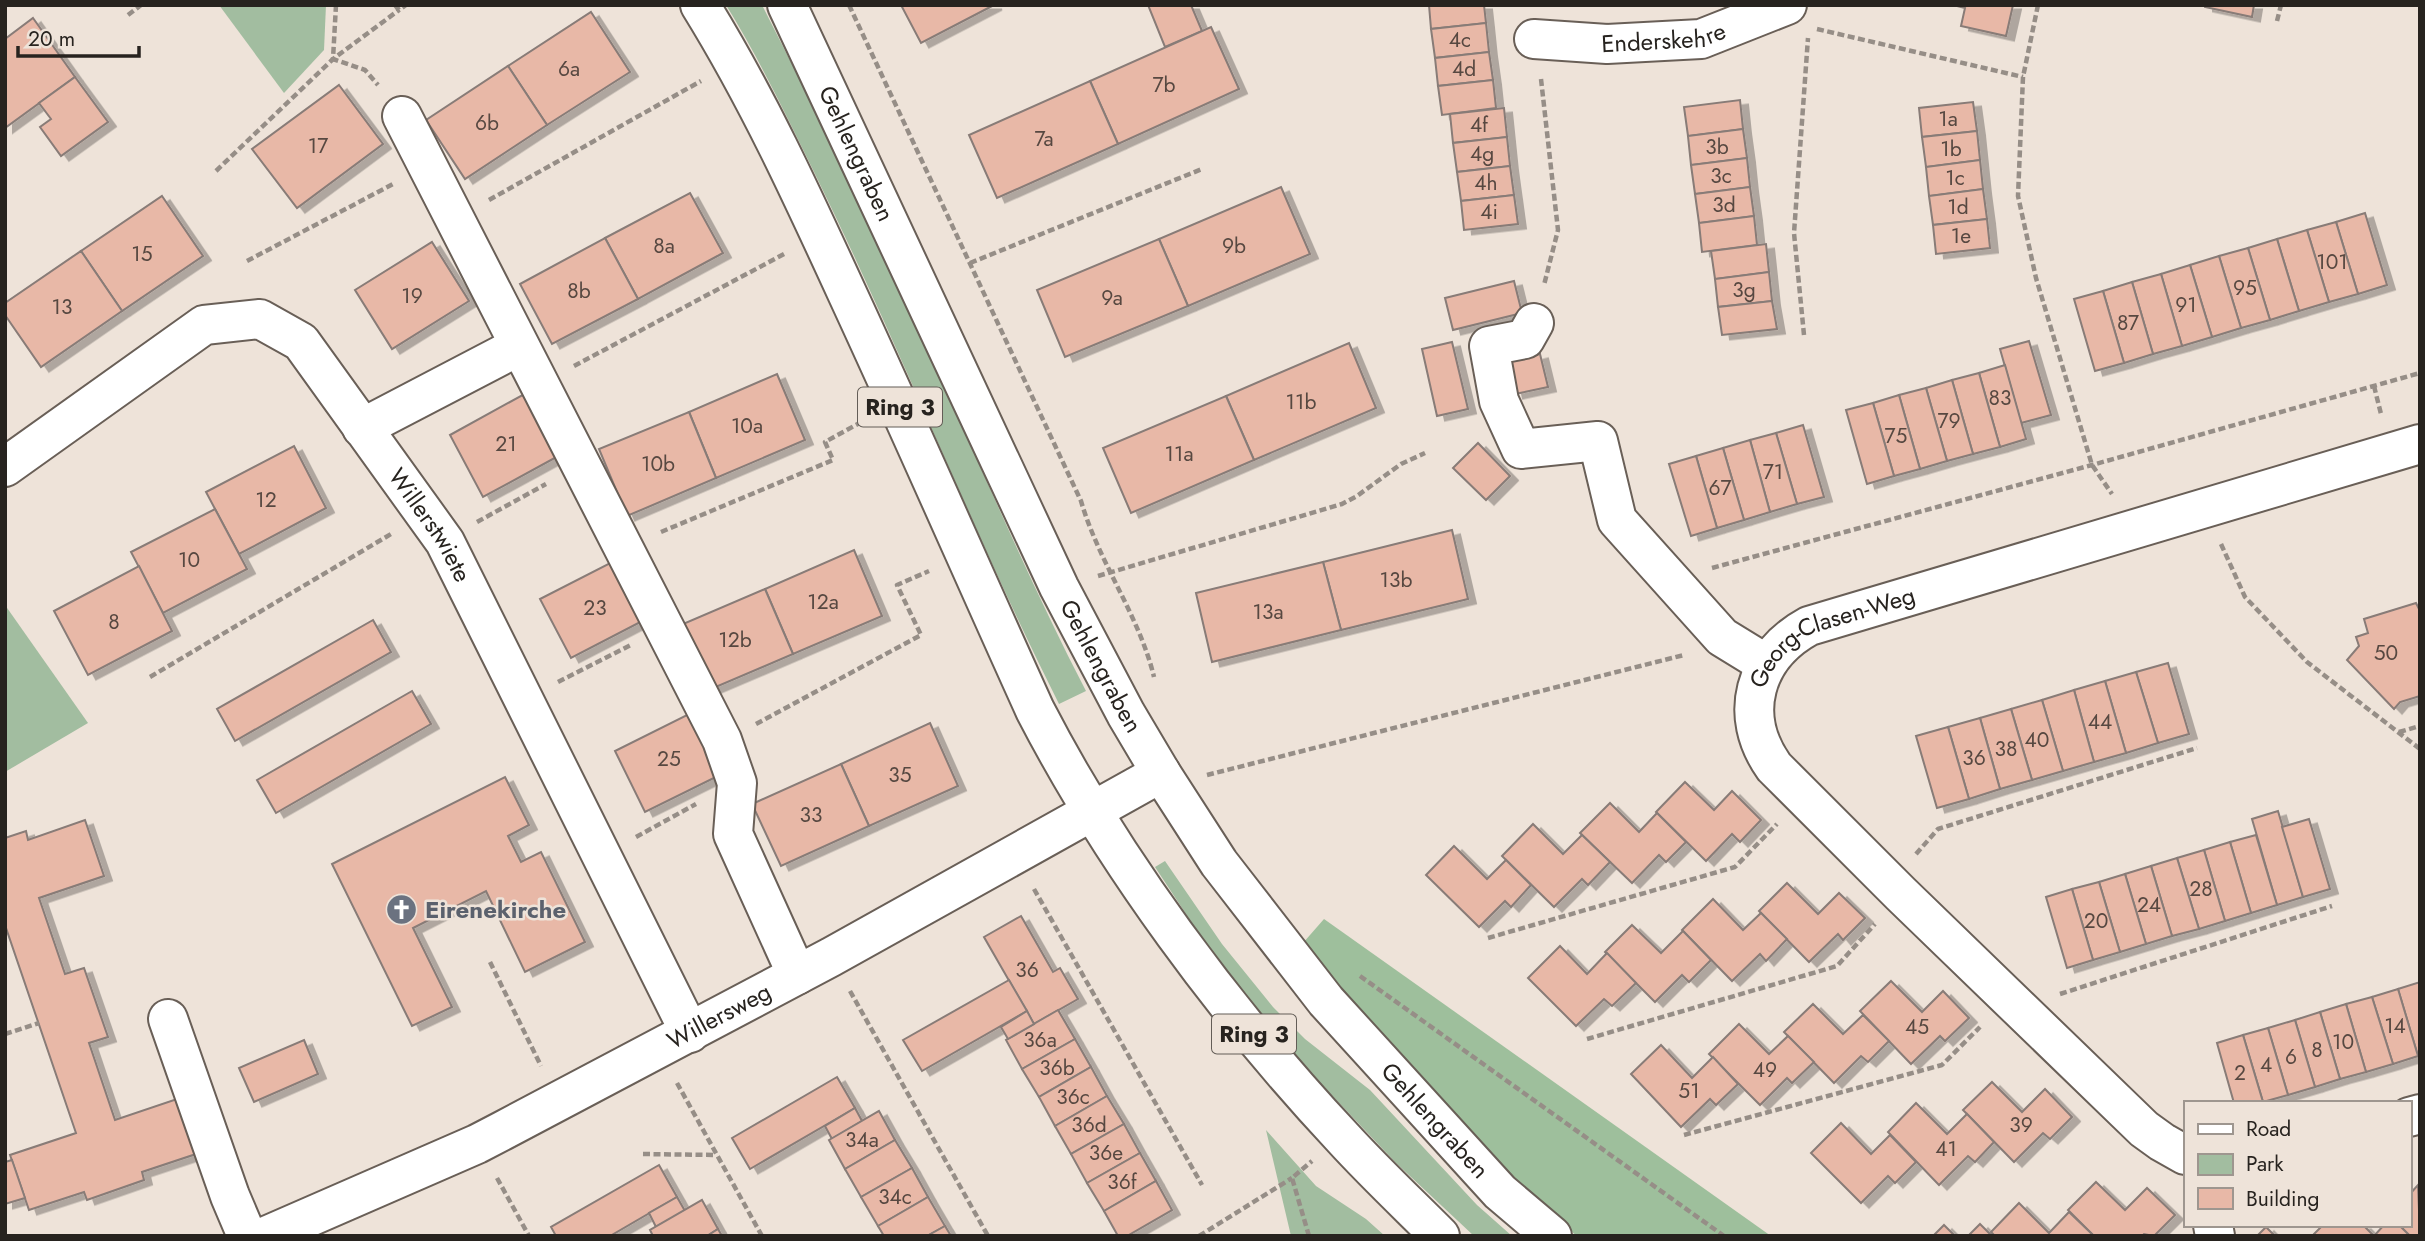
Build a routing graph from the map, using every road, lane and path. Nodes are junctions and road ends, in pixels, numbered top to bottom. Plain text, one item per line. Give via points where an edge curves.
1 (141, 5) edge
2 (336, 5) edge
3 (405, 5) edge
4 (699, 5) edge
5 (787, 5) edge
6 (849, 5) edge
7 (1787, 5) edge
8 (2038, 5) edge
9 (2281, 5) edge
10 (397, 8) edge
11 (128, 15) dead end
12 (2277, 21) dead end
13 (1534, 39) dead end
14 (333, 59) junction
15 (735, 62) junction
16 (2023, 77) junction
17 (1542, 85) dead end
18 (402, 116) joint
19 (1202, 169) dead end
20 (216, 171) dead end
21 (391, 185) dead end
22 (481, 205) dead end
23 (820, 233) junction
24 (247, 261) dead end
25 (970, 262) junction
26 (1534, 323) joint
27 (1804, 335) dead end
28 (519, 346) junction
29 (575, 365) dead end
30 (2420, 373) edge
31 (898, 402) junction
32 (362, 428) junction
33 (2420, 444) edge
34 (1425, 453) dead end
35 (2092, 466) junction
36 (5, 467) edge
37 (548, 483) dead end
38 (2205, 508) junction
39 (425, 514) junction
40 (472, 524) dead end
41 (676, 524) dead end
42 (2137, 528) junction
43 (965, 555) junction
44 (1129, 566) dead end
45 (1669, 579) junction
46 (1722, 637) junction
47 (1678, 644) dead end
48 (629, 646) dead end
49 (1680, 657) junction
50 (1766, 664) junction
51 (150, 677) dead end
52 (553, 684) dead end
53 (1156, 684) dead end
54 (755, 725) dead end
55 (2420, 726) edge
56 (2398, 732) junction
57 (2197, 748) dead end
58 (2420, 749) edge
59 (1161, 773) junction
60 (1213, 784) dead end
61 (1803, 798) junction
62 (701, 802) dead end
63 (1093, 812) junction
64 (629, 841) dead end
65 (1014, 855) junction
66 (1896, 889) junction
67 (2332, 906) dead end
68 (1488, 938) dead end
69 (831, 957) junction
70 (490, 962) dead end
71 (797, 975) junction
72 (1359, 975) dead end
73 (2021, 1010) junction
74 (167, 1019) dead end
75 (38, 1023) dead end
76 (5, 1034) edge
77 (1587, 1039) dead end
78 (674, 1041) junction
79 (558, 1101) junction
80 (1684, 1135) dead end
81 (1342, 1137) junction
82 (477, 1144) junction
83 (643, 1154) dead end
84 (2184, 1154) edge
85 (717, 1155) junction
86 (1292, 1178) junction
87 (1202, 1185) dead end
88 (263, 1235) edge
89 (529, 1236) edge
90 (762, 1236) edge
91 (988, 1236) edge
92 (1199, 1236) edge
93 (1309, 1236) edge
94 (1440, 1236) edge
95 (1552, 1236) edge
96 (1724, 1236) edge

1 - 11 path
2 - 14 path
3 - 10 path
4 - 15 street, Ring 3
5 - 59 street, Gehlengraben / Ring 3 via 1059,587
6 - 25 path
7 - 13 street, Enderskehre via 1701,39 1608,44
8 - 16 path
9 - 12 path
10 - 14 path
14 - 18 path via 365,69
14 - 20 path
15 - 22 path
15 - 23 street, Ring 3
16 - 27 path via 1809,27 1794,233
16 - 35 path via 2018,196 2036,278
17 - 26 path via 1558,230
18 - 28 street
19 - 25 path
21 - 24 path
23 - 29 path
23 - 31 street, Ring 3
25 - 53 path via 1147,649
26 - 45 street via 1525,339 1489,346 1499,401 1521,449 1598,441 1617,520
28 - 32 street
28 - 71 street via 722,740 737,783 733,834
30 - 35 path
31 - 41 path via 825,442 833,460
31 - 43 street, Ring 3
32 - 36 street, Willerstwiete via 301,342 260,319 204,325
32 - 39 street, Willerstwiete
33 - 38 street, Georg-Clasen-Weg
34 - 44 path via 1342,504
35 - 42 path
35 - 45 path
37 - 40 path
38 - 42 street, Georg-Clasen-Weg
38 - 56 path via 2245,597 2307,662
39 - 51 path
39 - 78 street, Willerstwiete via 445,542 486,623
42 - 50 street, Georg-Clasen-Weg via 1809,626 1779,647
43 - 54 path via 897,585 921,635
43 - 63 street, Ring 3 via 1034,710
45 - 46 street
46 - 49 path
46 - 50 street
47 - 49 path
48 - 52 path
49 - 60 path via 1206,775
50 - 61 street, Georg-Clasen-Weg via 1754,703 1756,730 1766,756
55 - 56 path
56 - 58 path
57 - 66 path via 1938,829
59 - 63 street, Willersweg
59 - 95 street, Gehlengraben / Ring 3 via 1219,863 1325,1000 1500,1192
61 - 66 street, Georg-Clasen-Weg
61 - 68 path via 1735,867
62 - 64 path
63 - 65 street, Willersweg
63 - 81 street, Ring 3 via 1197,964
65 - 69 street, Willersweg
65 - 87 path
66 - 73 street, Georg-Clasen-Weg
66 - 77 path via 1837,966
67 - 73 path via 2063,992
69 - 71 street, Willersweg
69 - 91 path
70 - 79 path
71 - 78 street, Willersweg
72 - 96 path
73 - 80 path via 1942,1065
73 - 84 street, Georg-Clasen-Weg via 2144,1129
74 - 88 street via 230,1196
75 - 76 path
78 - 79 street, Willersweg
78 - 85 path
79 - 82 street, Willersweg
81 - 86 path
81 - 94 street, Ring 3
82 - 88 street, Willersweg
82 - 89 path
83 - 85 path
85 - 90 path
86 - 92 path
86 - 93 path

